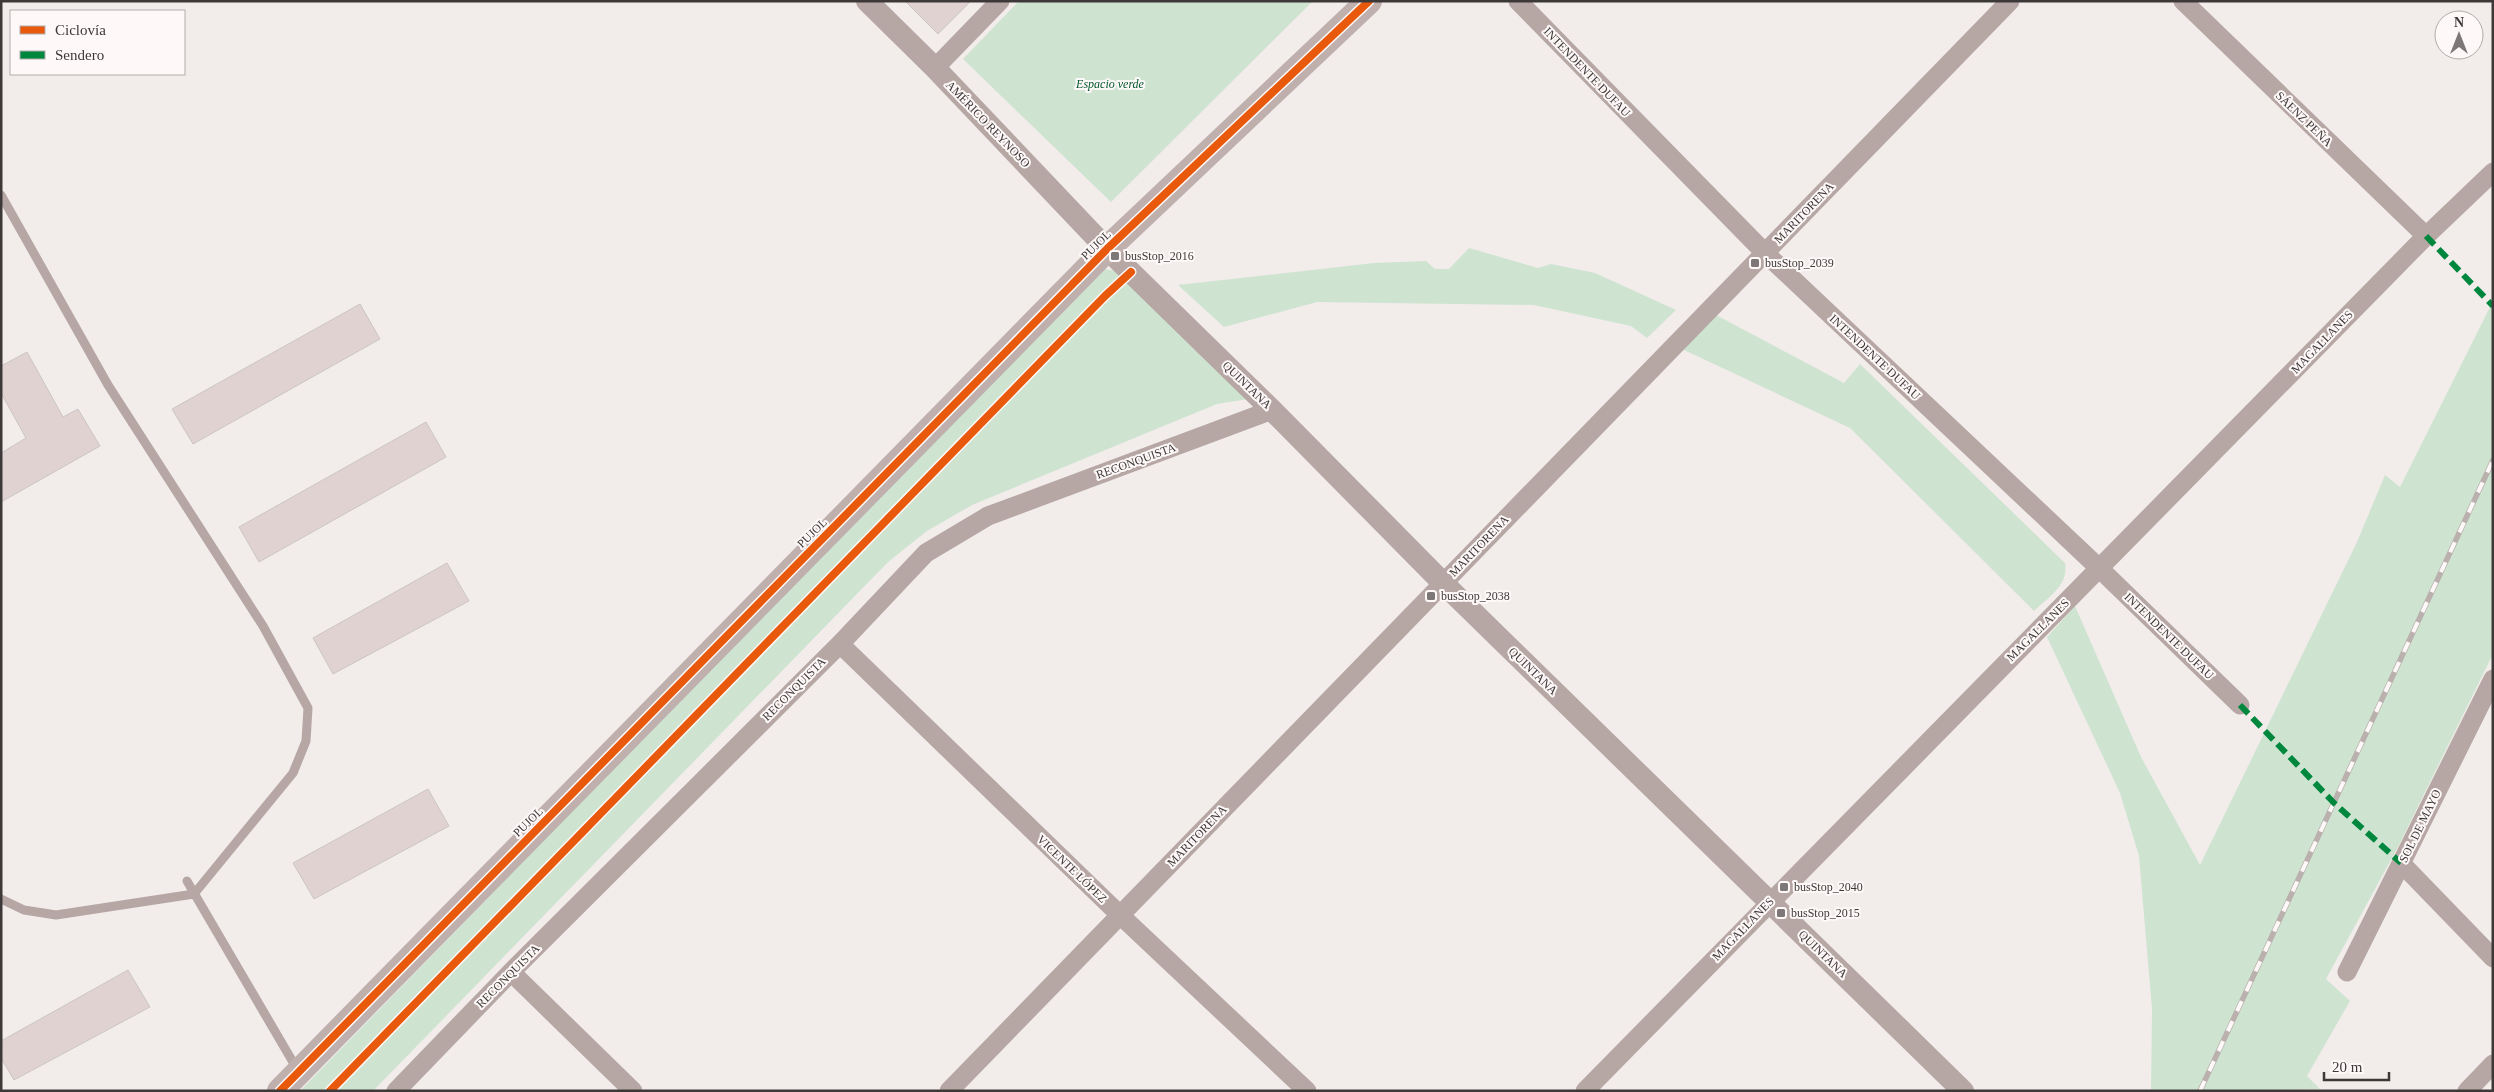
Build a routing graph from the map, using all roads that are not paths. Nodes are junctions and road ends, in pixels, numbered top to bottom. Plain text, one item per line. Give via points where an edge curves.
1 (867, 1) edge
2 (1000, 1) edge
3 (1369, 1) edge
4 (1518, 1) edge
5 (2010, 1) edge
6 (2183, 1) edge
7 (935, 68) junction
8 (2493, 172) edge
9 (1, 195) edge
10 (2426, 236) junction
11 (1107, 249) junction
12 (1765, 253) junction
13 (1272, 410) junction
14 (2099, 568) junction
15 (1443, 583) junction
16 (840, 644) junction
17 (2493, 679) edge
18 (2240, 705) dead end
19 (2401, 864) junction
20 (186, 881) dead end
21 (194, 894) junction
22 (1, 899) edge
23 (1770, 902) junction
24 (1120, 915) junction
25 (2493, 958) edge
26 (512, 972) junction
27 (2347, 972) dead end
28 (2493, 1064) edge
29 (299, 1071) junction
30 (280, 1091) edge
31 (396, 1091) edge
32 (633, 1091) edge
33 (949, 1091) edge
34 (1307, 1091) edge
35 (1585, 1091) edge
36 (1963, 1091) edge
37 (2467, 1091) edge

1 - 7 street, AMÉRICO REYNOSO
2 - 7 street
3 - 11 main road, PUJOL
4 - 12 street, INTENDENTE DUFAU
5 - 12 street, MARITORENA
6 - 10 street, SÁENZ PEÑA
7 - 11 street, AMÉRICO REYNOSO
8 - 10 street, MAGALLANES
9 - 21 lane via 108,385 263,626 308,708 306,741 293,773
10 - 14 street, MAGALLANES
11 - 13 street, QUINTANA
11 - 29 main road, PUJOL
12 - 14 street, INTENDENTE DUFAU
12 - 15 street, MARITORENA
13 - 15 street, QUINTANA
13 - 16 street, RECONQUISTA via 988,516 926,553
14 - 18 street, INTENDENTE DUFAU
14 - 23 street, MAGALLANES
15 - 23 street, QUINTANA
15 - 24 street, MARITORENA
16 - 24 street, VICENTE LÓPEZ
16 - 26 street, RECONQUISTA
17 - 19 street, SOL DE MAYO
19 - 25 street
19 - 27 street, SOL DE MAYO
20 - 21 lane
21 - 22 lane via 56,915 24,910
21 - 29 lane
23 - 35 street, MAGALLANES
23 - 36 street, QUINTANA
24 - 33 street, MARITORENA
24 - 34 street, VICENTE LÓPEZ
26 - 31 street, RECONQUISTA
26 - 32 street
28 - 37 street
29 - 30 main road, PUJOL

